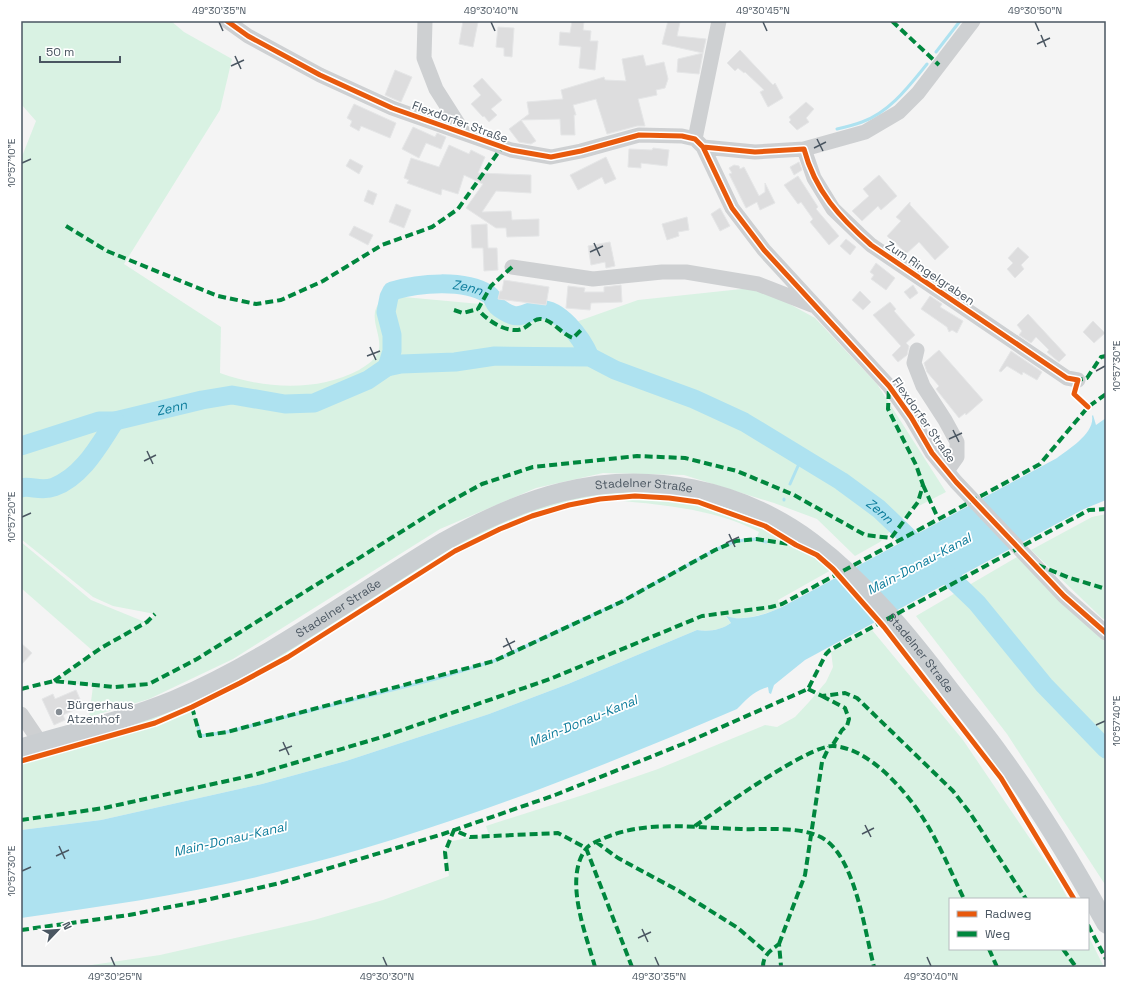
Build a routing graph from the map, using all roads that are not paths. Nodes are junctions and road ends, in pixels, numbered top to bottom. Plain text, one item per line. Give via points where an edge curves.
1 (227, 21) edge
2 (425, 21) edge
3 (719, 21) edge
4 (973, 21) edge
5 (464, 134) junction
6 (699, 143) junction
7 (804, 149) junction
8 (512, 267) dead end
9 (816, 307) junction
10 (917, 350) dead end
11 (1078, 380) dead end
12 (947, 471) junction
13 (1106, 633) edge
14 (21, 714) edge
15 (40, 742) junction
16 (21, 748) edge
17 (1106, 924) edge

1 - 5 street, Flexdorfer Straße via 248,36 320,75 392,108
2 - 5 street via 424,58 436,89
3 - 6 street
4 - 7 street, Flexdorfer Straße via 918,93 899,112 865,132
5 - 6 street, Flexdorfer Straße via 510,150 551,157 639,135 682,136
6 - 7 street, Flexdorfer Straße via 755,152
6 - 9 street, Flexdorfer Straße via 732,208 764,250
7 - 11 street, Zum Ringelgraben via 814,178 833,209 871,246 1067,378
8 - 9 street, Flexdorfer Straße via 593,279 686,272 758,284
9 - 12 street, Flexdorfer Straße via 889,386 932,453
10 - 12 street via 914,363 923,386 957,442 957,457
12 - 13 street, Flexdorfer Straße via 1064,596
14 - 15 street
15 - 16 main road, Stadelner Straße
15 - 17 main road, Stadelner Straße via 173,700 230,673 278,646 444,541 530,502 562,492 606,484 659,483 697,489 734,500 772,516 808,539 840,565 908,635 1002,757 1070,860

